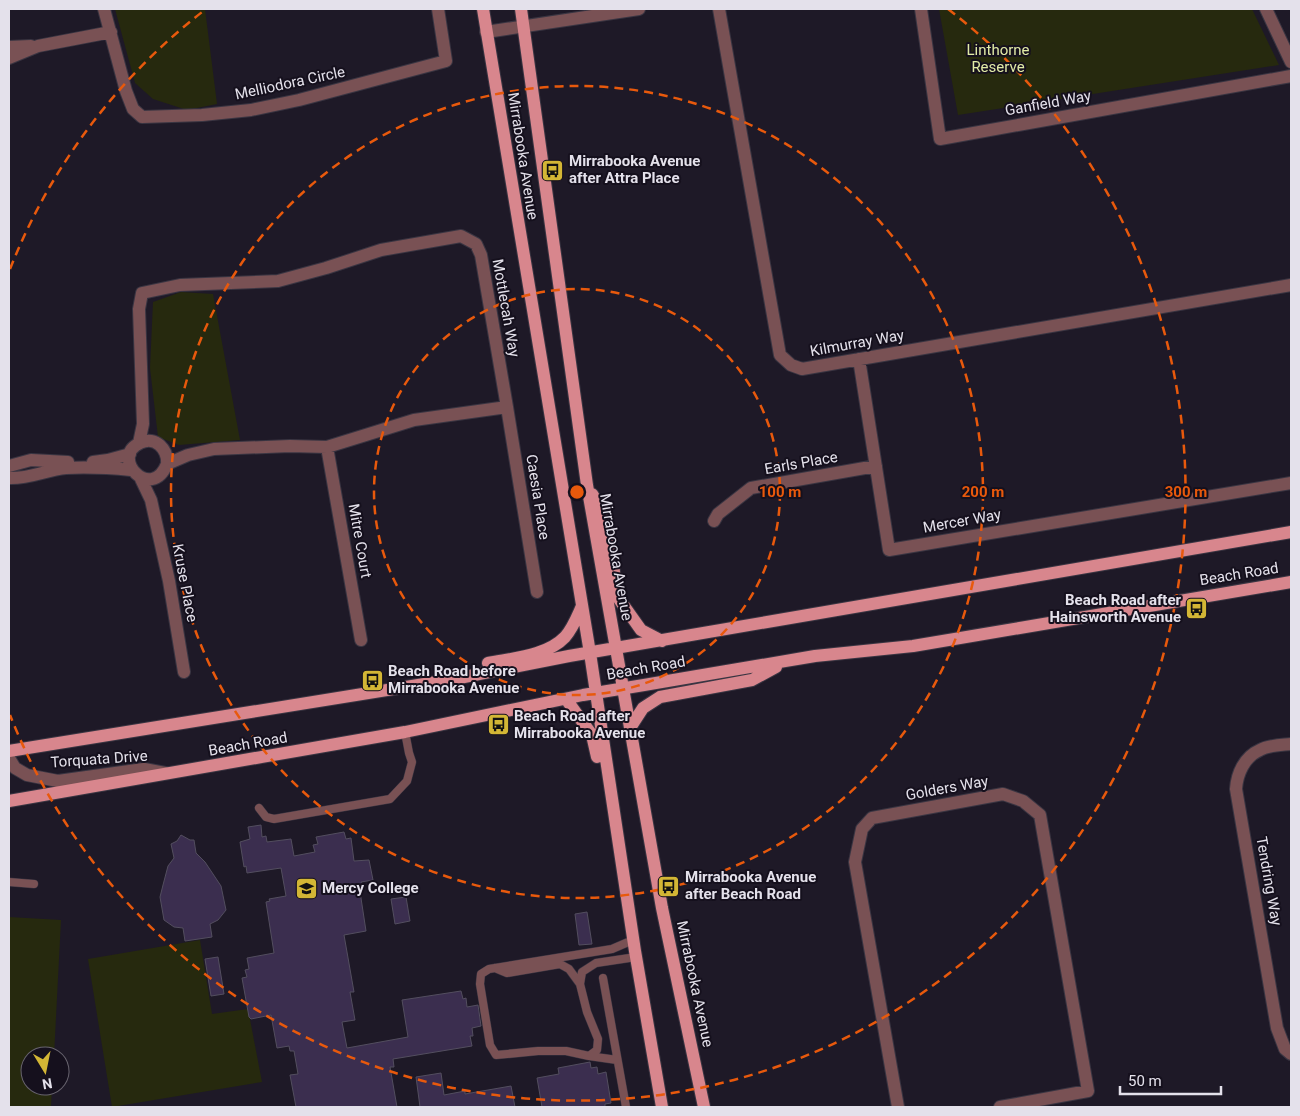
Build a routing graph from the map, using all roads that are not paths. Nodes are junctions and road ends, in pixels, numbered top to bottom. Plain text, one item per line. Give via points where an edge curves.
1 (104, 9) edge
2 (438, 9) edge
3 (483, 9) edge
4 (521, 9) edge
5 (639, 9) edge
6 (719, 9) edge
7 (921, 9) edge
8 (1266, 9) edge
9 (524, 27) junction
10 (111, 32) junction
11 (486, 32) junction
12 (9, 46) edge
13 (38, 46) junction
14 (9, 58) edge
15 (1291, 62) edge
16 (1291, 76) edge
17 (1291, 285) edge
18 (859, 359) junction
19 (507, 407) junction
20 (143, 424) junction
21 (153, 441) junction
22 (139, 443) junction
23 (326, 447) junction
24 (165, 450) junction
25 (130, 454) junction
26 (188, 455) junction
27 (167, 464) junction
28 (9, 466) edge
29 (876, 466) junction
30 (136, 474) junction
31 (158, 477) junction
32 (9, 478) edge
33 (1291, 483) edge
34 (587, 485) junction
35 (151, 500) junction
36 (714, 521) dead end
37 (1291, 532) edge
38 (1291, 582) edge
39 (537, 592) dead end
40 (582, 606) junction
41 (361, 640) dead end
42 (662, 641) junction
43 (616, 649) junction
44 (590, 653) junction
45 (786, 662) junction
46 (184, 672) dead end
47 (448, 680) junction
48 (622, 689) junction
49 (595, 693) junction
50 (566, 699) junction
51 (630, 728) junction
52 (405, 732) junction
53 (1291, 744) edge
54 (9, 751) edge
55 (9, 758) edge
56 (170, 774) junction
57 (9, 801) edge
58 (259, 808) dead end
59 (9, 882) edge
60 (34, 884) dead end
61 (628, 903) junction
62 (633, 940) junction
63 (636, 957) junction
64 (495, 968) junction
65 (603, 978) dead end
66 (580, 984) junction
67 (1291, 1054) edge
68 (589, 1056) junction
69 (617, 1060) junction
70 (626, 1107) edge
71 (662, 1107) edge
72 (704, 1107) edge
73 (898, 1107) edge
74 (1000, 1107) edge

1 - 10 street, Melliodora Circle
2 - 10 street, Melliodora Circle via 446,61 299,100 251,110 202,115 142,117 133,109
3 - 11 main road, Mirrabooka Avenue
4 - 9 main road, Mirrabooka Avenue
5 - 9 street
6 - 18 street, Kilmurray Way via 780,355 791,365 802,368
7 - 16 street, Ganfield Way via 940,139
8 - 15 street
9 - 11 street
9 - 34 main road, Mirrabooka Avenue
10 - 13 street
11 - 40 main road, Mirrabooka Avenue
12 - 13 street
13 - 14 street
17 - 18 street, Kilmurray Way
18 - 29 street, Mercer Way
19 - 20 street, Mottlecah Way via 481,255 476,244 461,236 381,250 278,281 180,285 142,293 139,309
19 - 23 street, Mottlecah Way via 414,420
19 - 39 street, Caesia Place
20 - 21 street, Mottlecah Way
20 - 22 street, Mottlecah Way
21 - 22 street
21 - 24 street, Mottlecah Way
22 - 25 street, Mottlecah Way
23 - 26 street, Mottlecah Way via 214,449
23 - 41 street, Mitre Court
24 - 26 street, Mottlecah Way
24 - 27 street
25 - 28 street via 90,462 31,460
25 - 30 street via 129,463
26 - 27 street, Mottlecah Way
27 - 31 street
29 - 33 street, Mercer Way via 889,550
29 - 36 street, Earls Place via 751,488 718,514
30 - 31 street via 151,479
30 - 32 street via 113,468 65,468
30 - 35 street, Kruse Place
31 - 35 street, Kruse Place
34 - 42 main road via 603,512 619,600 641,630
34 - 43 main road, Mirrabooka Avenue
35 - 46 street, Kruse Place
37 - 42 main road, Beach Road
38 - 45 main road, Beach Road via 913,646
40 - 44 main road, Mirrabooka Avenue
40 - 47 main road via 564,638 544,650 484,664
42 - 43 main road, Beach Road
43 - 44 main road, Beach Road
43 - 48 main road, Mirrabooka Avenue
44 - 47 main road, Beach Road
44 - 49 main road, Mirrabooka Avenue
45 - 48 main road, Beach Road
45 - 51 main road via 752,680 660,697 643,708
47 - 54 main road, Beach Road
48 - 49 main road, Beach Road
48 - 51 main road, Mirrabooka Avenue
49 - 50 main road, Beach Road
49 - 61 main road, Mirrabooka Avenue
50 - 52 main road, Beach Road
50 - 61 main road via 595,742 610,836
51 - 72 main road, Mirrabooka Avenue via 662,908
52 - 56 main road, Beach Road
52 - 58 lane via 412,762 407,781 390,799 274,819 266,817
53 - 67 street, Tendring Way via 1260,749 1249,758 1240,769 1236,789 1278,1028 1285,1049
55 - 56 street, Torquata Drive via 15,768 27,776 58,781 144,769
56 - 57 main road, Beach Road
59 - 60 lane
61 - 62 main road, Mirrabooka Avenue
62 - 63 main road, Mirrabooka Avenue
62 - 64 lane via 612,949
63 - 66 lane via 596,963 582,972
63 - 71 main road, Mirrabooka Avenue
64 - 66 lane via 507,973 560,964 569,969
64 - 68 lane via 481,974 480,984 490,1045 496,1054 560,1051
65 - 69 lane
66 - 68 lane via 598,1039 597,1050
68 - 69 lane
69 - 70 lane
73 - 74 street, Golders Way via 855,862 862,829 872,818 1004,794 1023,801 1040,815 1088,1091

